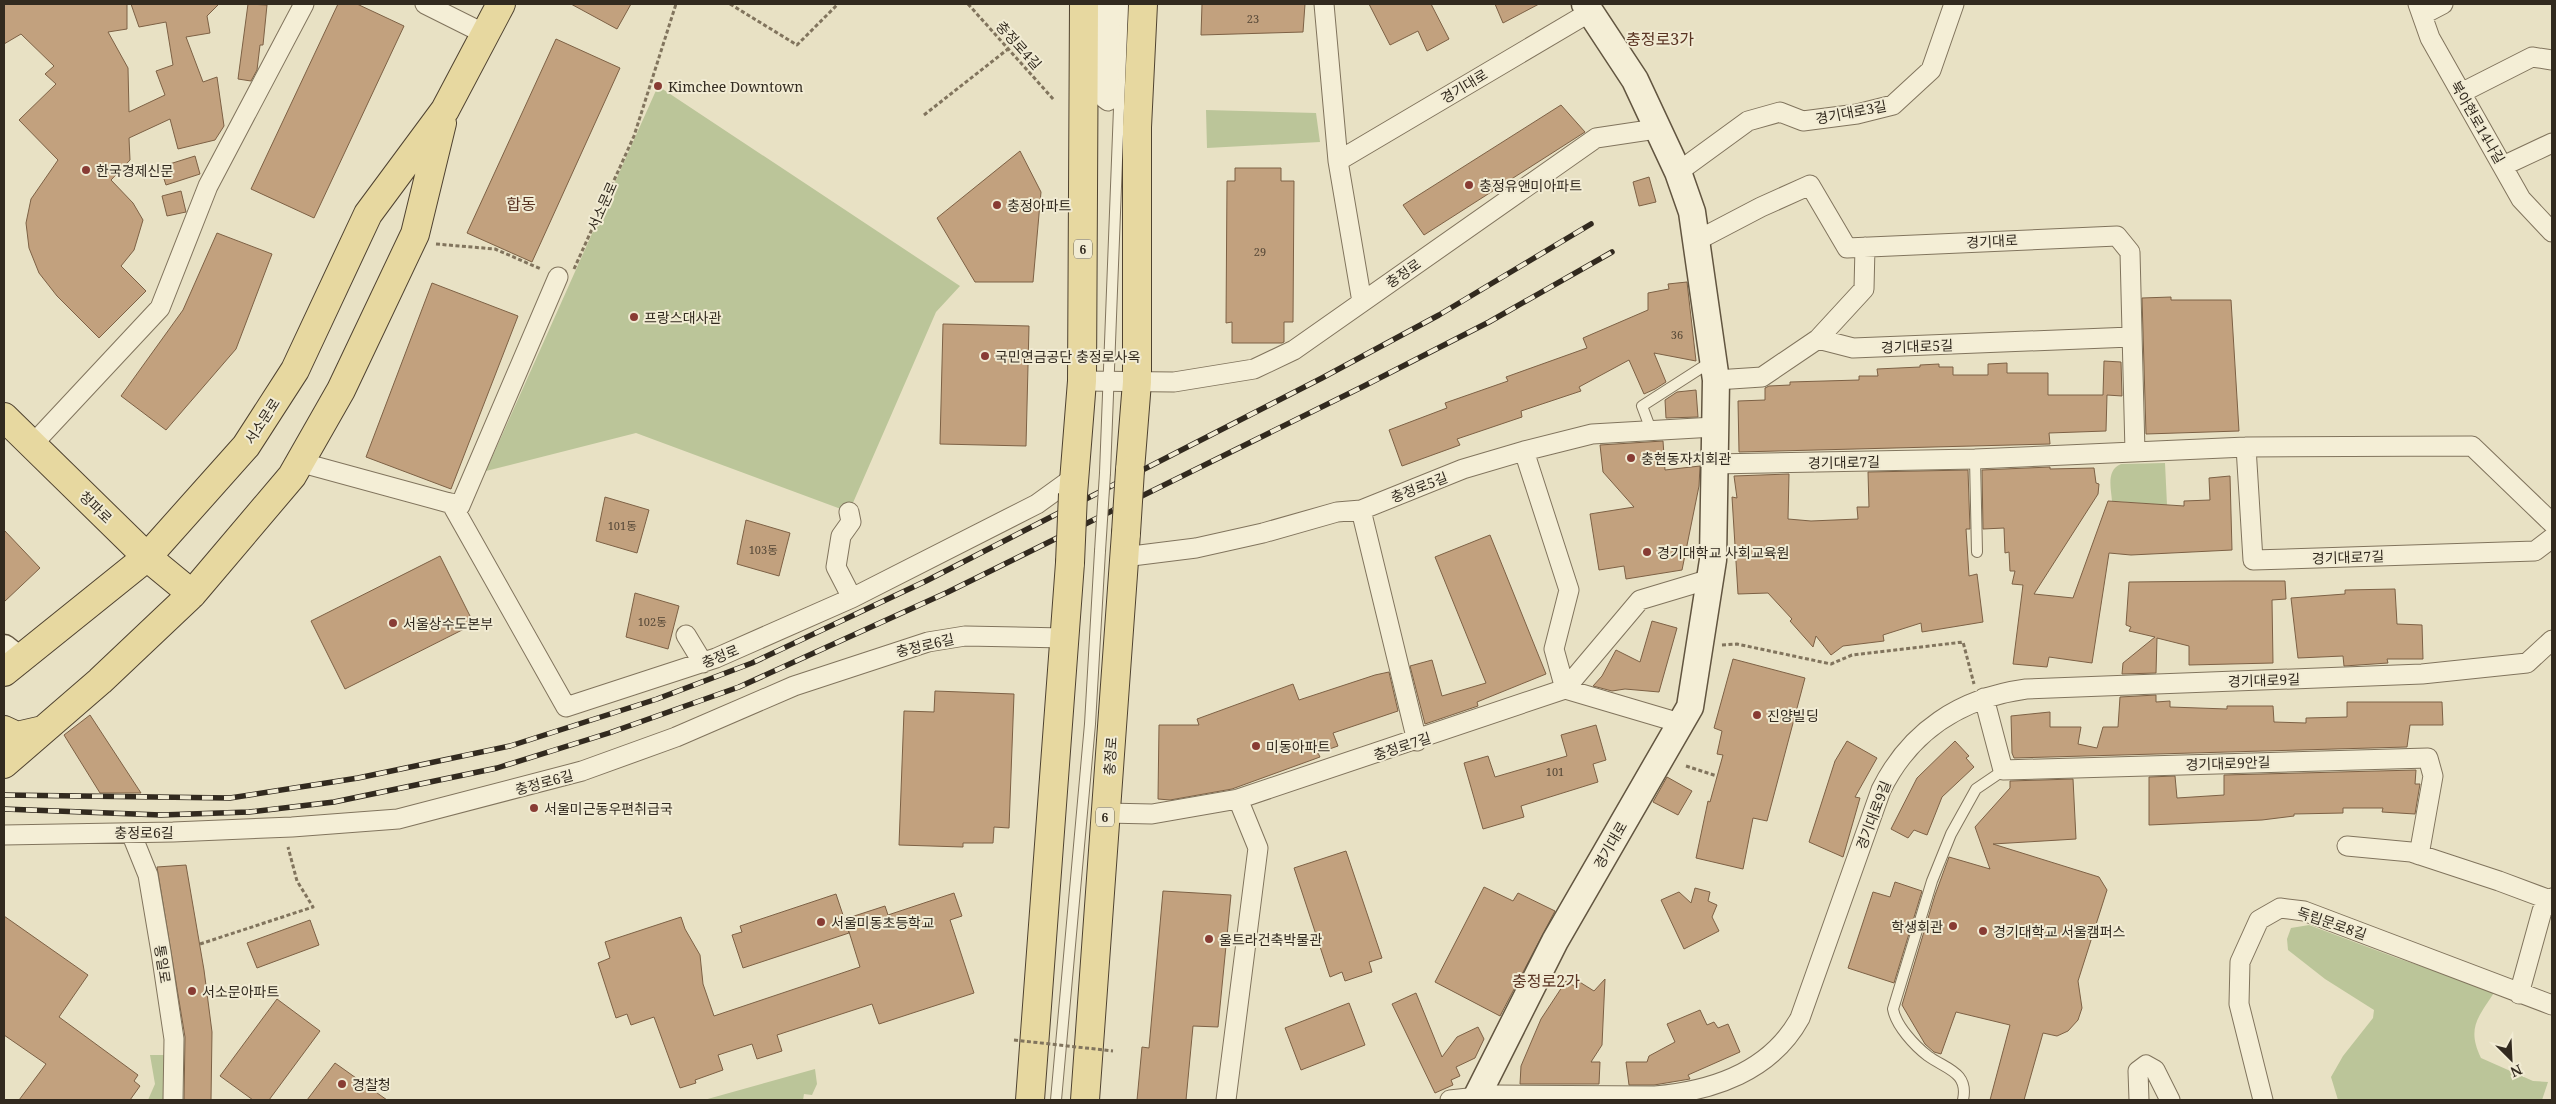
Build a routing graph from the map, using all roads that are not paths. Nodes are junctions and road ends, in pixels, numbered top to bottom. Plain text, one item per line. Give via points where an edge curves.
1 (304, 4) edge
2 (425, 4) edge
3 (501, 4) edge
4 (1084, 4) edge
5 (1099, 4) edge
6 (1111, 4) edge
7 (1123, 4) edge
8 (1143, 4) edge
9 (1324, 4) edge
10 (1954, 4) edge
11 (2443, 4) edge
12 (1587, 8) edge
13 (2420, 9) edge
14 (485, 34) junction
15 (2552, 60) edge
16 (2461, 93) junction
17 (446, 110) junction
18 (1656, 129) junction
19 (2552, 143) edge
20 (1338, 161) junction
21 (2503, 166) junction
22 (1678, 172) junction
23 (2552, 232) edge
24 (1696, 241) junction
25 (1866, 247) junction
26 (558, 277) road end
27 (1362, 302) junction
28 (2131, 337) junction
29 (1818, 339) junction
30 (1714, 371) junction
31 (1082, 381) junction
32 (1109, 381) junction
33 (1137, 382) junction
34 (4, 417) edge
35 (1714, 427) junction
36 (1651, 430) junction
37 (32, 445) junction
38 (2246, 447) junction
39 (1524, 451) junction
40 (2135, 452) junction
41 (1975, 459) junction
42 (299, 462) junction
43 (1713, 464) junction
44 (1118, 472) junction
45 (1073, 486) junction
46 (451, 503) junction
47 (1361, 510) junction
48 (849, 512) dead end
49 (2552, 523) edge
50 (2552, 538) edge
51 (1117, 547) junction
52 (1977, 552) dead end
53 (148, 557) junction
54 (1710, 580) junction
55 (192, 594) junction
56 (852, 598) junction
57 (686, 635) dead end
58 (1064, 638) junction
59 (2552, 640) edge
60 (9, 660) edge
61 (703, 662) junction
62 (1565, 690) junction
63 (1984, 698) junction
64 (1680, 723) junction
65 (4, 730) edge
66 (43, 730) junction
67 (1417, 741) junction
68 (4, 764) edge
69 (2004, 770) junction
70 (1238, 799) junction
71 (1106, 813) junction
72 (130, 833) junction
73 (4, 835) edge
74 (2347, 846) dead end
75 (2419, 855) junction
76 (2551, 899) edge
77 (2518, 994) junction
78 (2552, 1005) edge
79 (1655, 1098) edge
80 (1476, 1099) edge
81 (173, 1100) edge
82 (1030, 1100) edge
83 (1056, 1100) edge
84 (1085, 1100) edge
85 (1226, 1100) edge
86 (1450, 1100) edge
87 (1963, 1100) edge
88 (2139, 1100) edge
89 (2170, 1100) edge
90 (2262, 1100) edge

1 - 37 street via 208,186 160,308
2 - 14 street
3 - 14 main road, 서소문로
4 - 31 main road, 6
5 - 6 street via 1099,51 1104,98 1108,101
7 - 32 lane
8 - 33 main road, 충정로 / 6 via 1137,127
9 - 20 street
10 - 22 street, 경기대로3길 via 1931,70 1892,105 1857,114 1803,121 1780,112 1748,121
11 - 13 street
12 - 18 main road, 경기대로 via 1635,80
12 - 20 street, 경기대로
13 - 16 street, 북아현로14나길 via 2430,38
14 - 17 main road, 서소문로
15 - 16 street via 2532,57
16 - 21 street, 북아현로14나길
17 - 42 main road, 서소문로 via 412,242 342,390
17 - 53 main road, 서소문로 via 368,214 295,370 246,446
18 - 22 main road, 경기대로
18 - 27 street, 충정로 via 1596,138
19 - 21 street
20 - 27 street
21 - 23 street, 북아현로14나길 via 2521,199
22 - 24 main road, 경기대로 via 1692,212
24 - 25 street, 경기대로 via 1810,185 1847,248
24 - 30 main road, 경기대로
25 - 28 street, 경기대로 via 2117,236 2130,252
25 - 29 street via 1864,289
26 - 46 street via 460,506
27 - 33 street, 충정로 via 1294,350 1254,368 1174,382
28 - 29 street, 경기대로5길 via 1853,348
28 - 40 street, 경기대로
29 - 30 street via 1762,377
30 - 35 main road, 경기대로
30 - 36 lane via 1642,406
31 - 32 street, 충정로
31 - 45 main road, 6
32 - 33 street, 충정로
32 - 44 lane
33 - 44 main road, 충정로 / 6
34 - 37 main road, 청파로
35 - 36 street, 충정로5길
35 - 43 main road, 경기대로
36 - 39 street, 충정로5길 via 1592,434
37 - 53 main road, 청파로
38 - 40 street, 경기대로7길
38 - 49 street, 경기대로7길 via 2472,446
38 - 50 street, 경기대로7길 via 2253,560 2536,551
39 - 47 street, 충정로5길 via 1464,469
39 - 62 street via 1570,590 1554,649
40 - 41 street, 경기대로7길
41 - 43 street, 경기대로7길
41 - 52 lane
42 - 46 street
42 - 55 main road, 서소문로 via 292,476
43 - 54 main road, 경기대로
44 - 51 main road, 충정로 / 6, bridge
45 - 56 street, 충정로
45 - 58 main road, 6, bridge
46 - 61 street, 충정로 via 566,708
47 - 51 street, 충정로5길 via 1337,512 1196,548
47 - 67 street
48 - 56 street via 852,522 841,536 836,567
51 - 71 main road, 충정로 / 6
51 - 83 lane via 1089,733
53 - 55 main road, 청파로
53 - 60 main road, 서소문로
54 - 62 street via 1640,600
54 - 64 main road, 경기대로 via 1690,707
55 - 66 main road, 서소문로
56 - 61 street, 충정로
57 - 61 street
58 - 72 street, 충정로6길 via 965,636 928,642 794,686 676,737 582,771 398,818 286,828
58 - 82 main road, 6
59 - 63 street, 경기대로9길 via 2527,663 2422,674 2026,689
62 - 64 street
62 - 67 street, 충정로7길
63 - 69 street
63 - 79 street, 경기대로9길 via 1935,722 1906,749 1890,771 1791,1035 1767,1058 1721,1084
64 - 80 main road, 경기대로 via 1555,941
65 - 66 main road via 17,736
66 - 68 main road, 서소문로
67 - 70 street, 충정로7길
69 - 75 street, 경기대로9안길 via 2428,758 2433,776
69 - 87 lane via 1976,790 1951,834 1932,881 1893,1009 1899,1025 1928,1056 1959,1074 1964,1085
70 - 71 street, 충정로7길 via 1152,814
70 - 85 street via 1258,848
71 - 84 main road, 충정로 / 6
72 - 73 street, 충정로6길
72 - 81 street, 통일로 via 148,875 161,952 174,1039
74 - 75 street
75 - 76 street
76 - 77 street via 2542,911
77 - 78 street, 독립문로8길
77 - 90 street, 독립문로8길 via 2304,910 2280,908 2259,920 2240,962 2238,1004
79 - 80 street, 경기대로9길 via 1496,1095
80 - 86 street, 경기대로9길
88 - 89 street via 2138,1070 2146,1065 2155,1070

